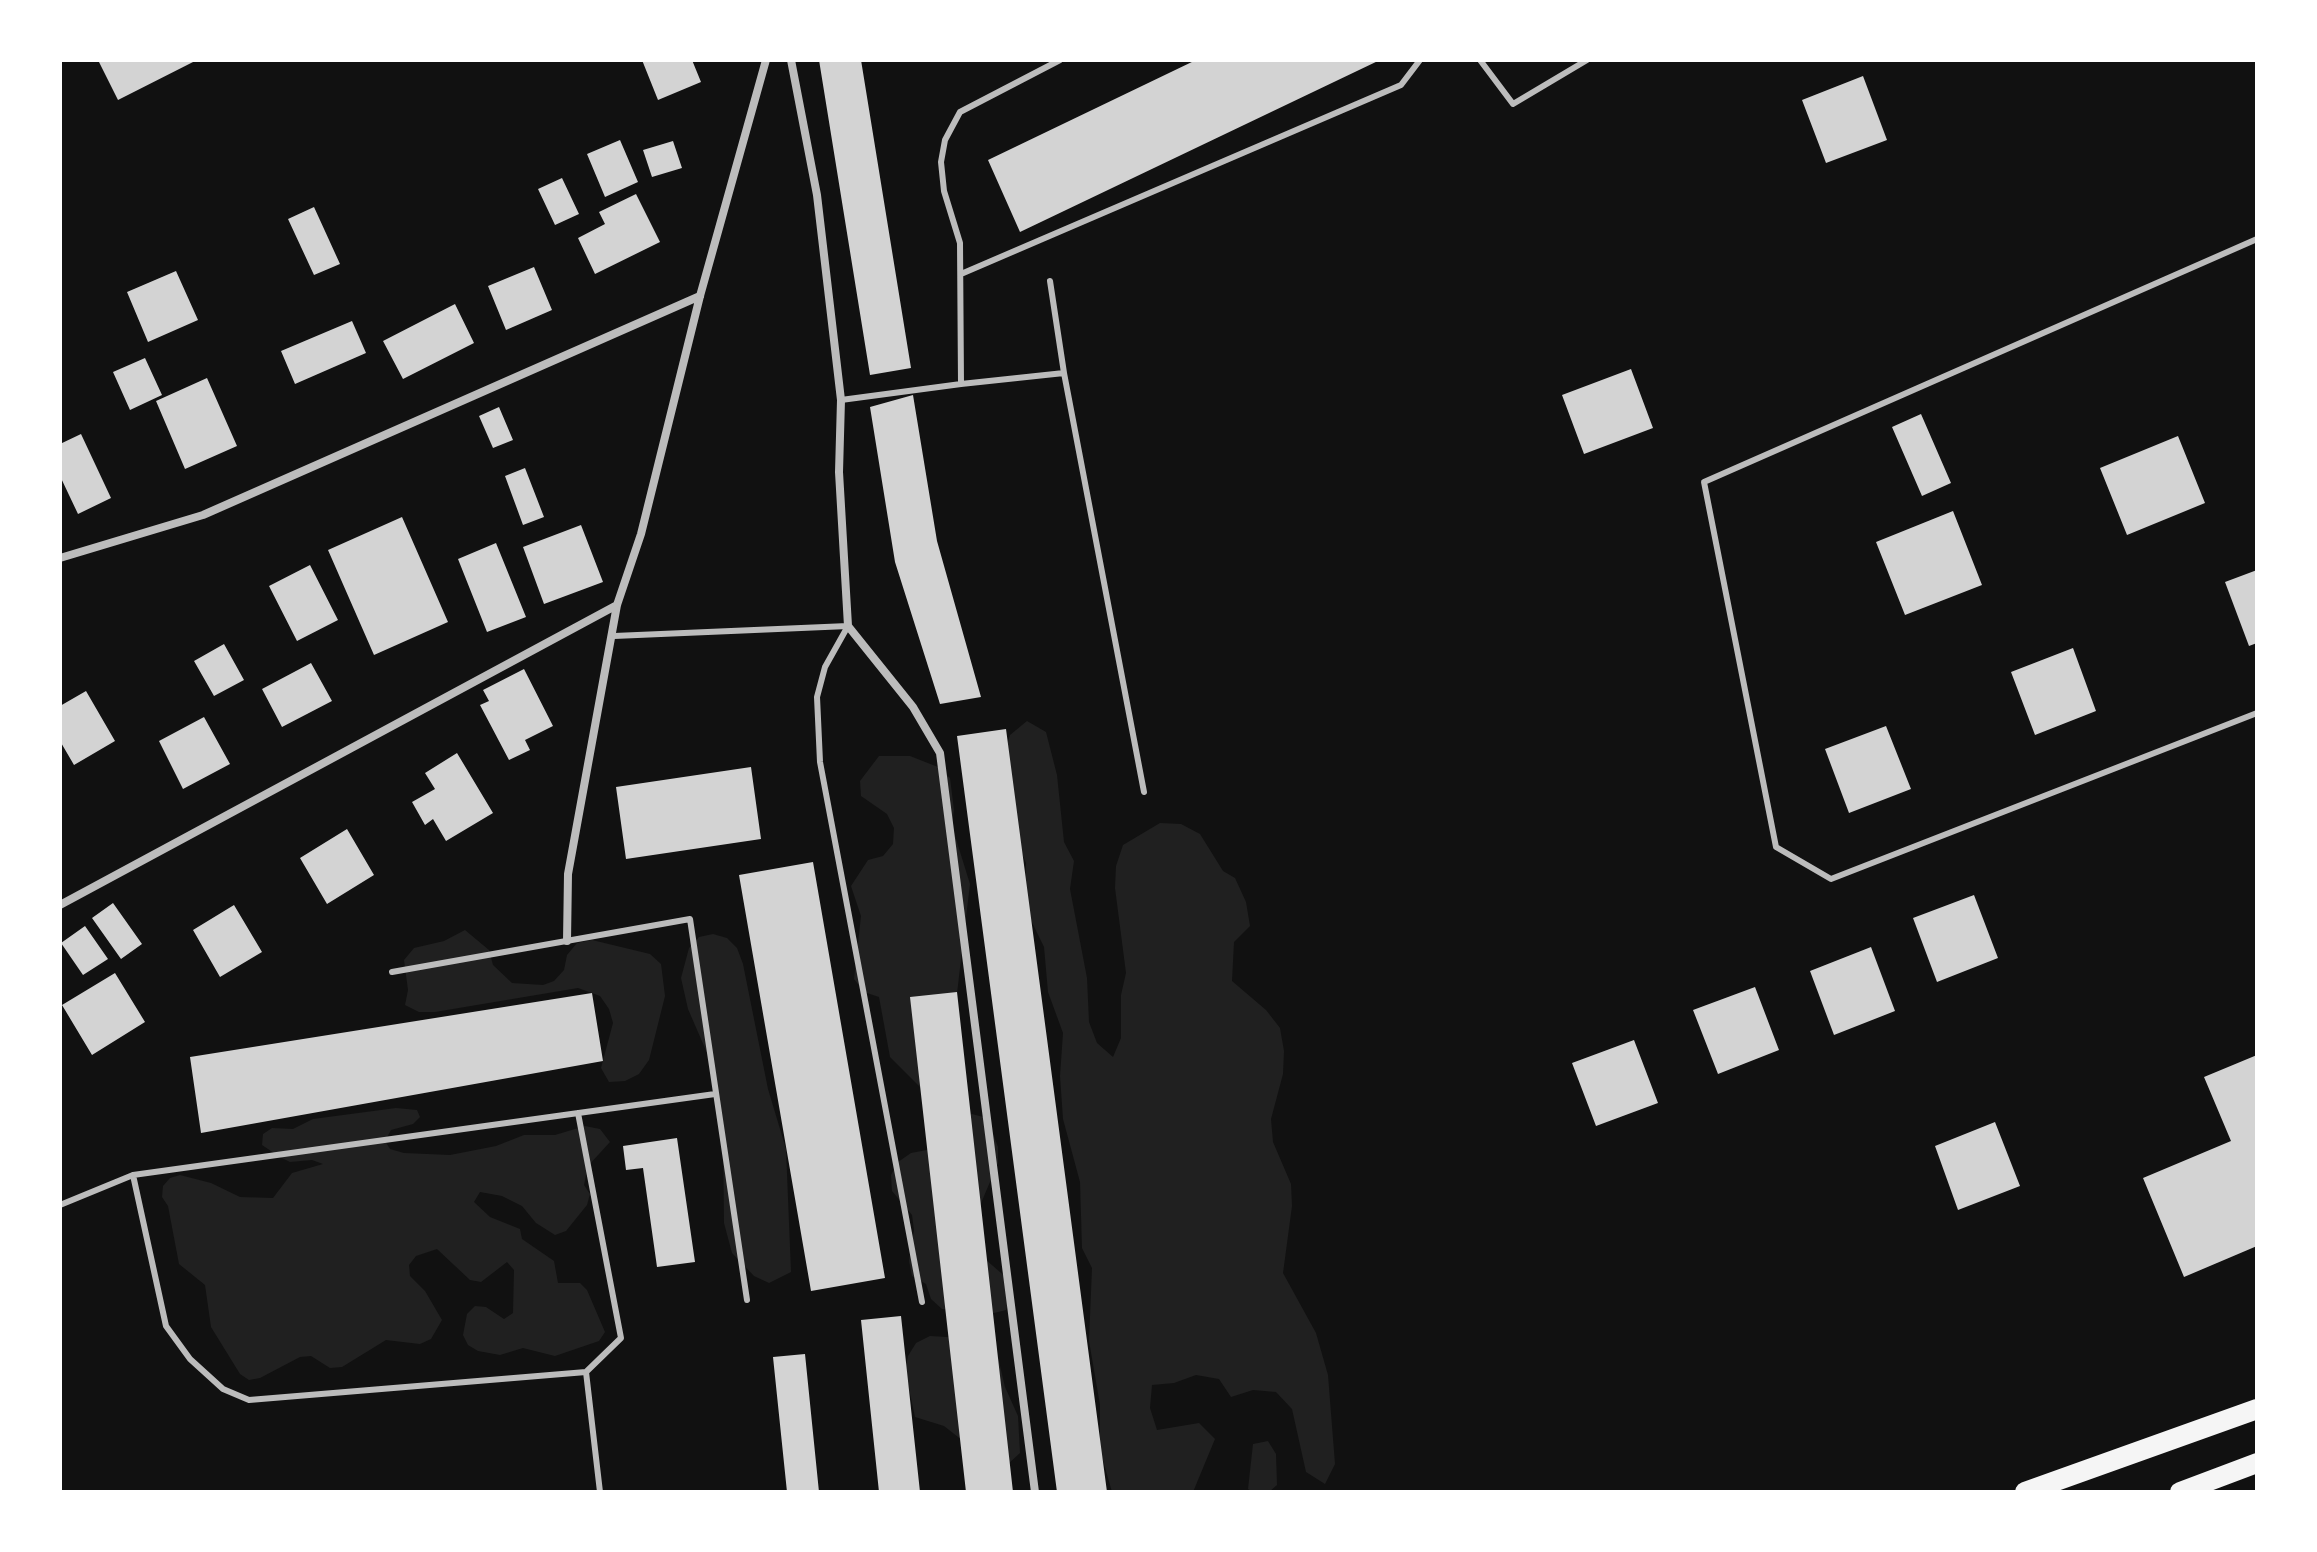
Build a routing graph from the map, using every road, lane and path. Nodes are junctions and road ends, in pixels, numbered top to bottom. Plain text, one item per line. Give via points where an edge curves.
1 (766, 60) edge
2 (791, 60) edge
3 (1060, 60) edge
4 (1420, 60) edge
5 (1480, 60) edge
6 (1587, 60) edge
7 (2257, 239) edge
8 (961, 274) junction
9 (1050, 281) dead end
10 (700, 296) junction
11 (1064, 373) junction
12 (961, 384) junction
13 (841, 400) junction
14 (60, 558) edge
15 (617, 605) junction
16 (848, 626) junction
17 (614, 636) junction
18 (2257, 713) edge
19 (1144, 792) dead end
20 (60, 905) edge
21 (567, 941) junction
22 (392, 972) dead end
23 (715, 1094) junction
24 (578, 1113) junction
25 (133, 1175) junction
26 (60, 1205) edge
27 (747, 1300) dead end
28 (922, 1302) dead end
29 (586, 1372) junction
30 (2257, 1409) edge
31 (2257, 1463) edge
32 (600, 1492) edge
33 (1035, 1492) edge
34 (2025, 1492) edge
35 (2180, 1492) edge

1 - 10 street
2 - 13 street via 817,195
3 - 8 lane via 960,112 945,140 944,191 960,243
4 - 8 lane via 1401,85
5 - 6 lane via 1513,104
7 - 18 lane via 1704,482 1776,847 1831,879
8 - 12 lane
9 - 11 lane
10 - 14 street via 203,515
10 - 15 street via 641,534
11 - 12 lane
11 - 19 lane
12 - 13 lane
13 - 16 street
15 - 17 street
15 - 20 street
16 - 17 lane
16 - 28 lane via 825,667 817,697 820,762
16 - 33 street via 913,707 940,753
17 - 21 street via 568,874
21 - 22 lane
21 - 23 lane via 690,919
23 - 24 lane
23 - 27 lane
24 - 25 lane
24 - 29 lane via 621,1338
25 - 26 lane
25 - 29 lane via 166,1326 190,1359 223,1389 249,1400
29 - 32 lane
30 - 34 main road
31 - 35 main road

